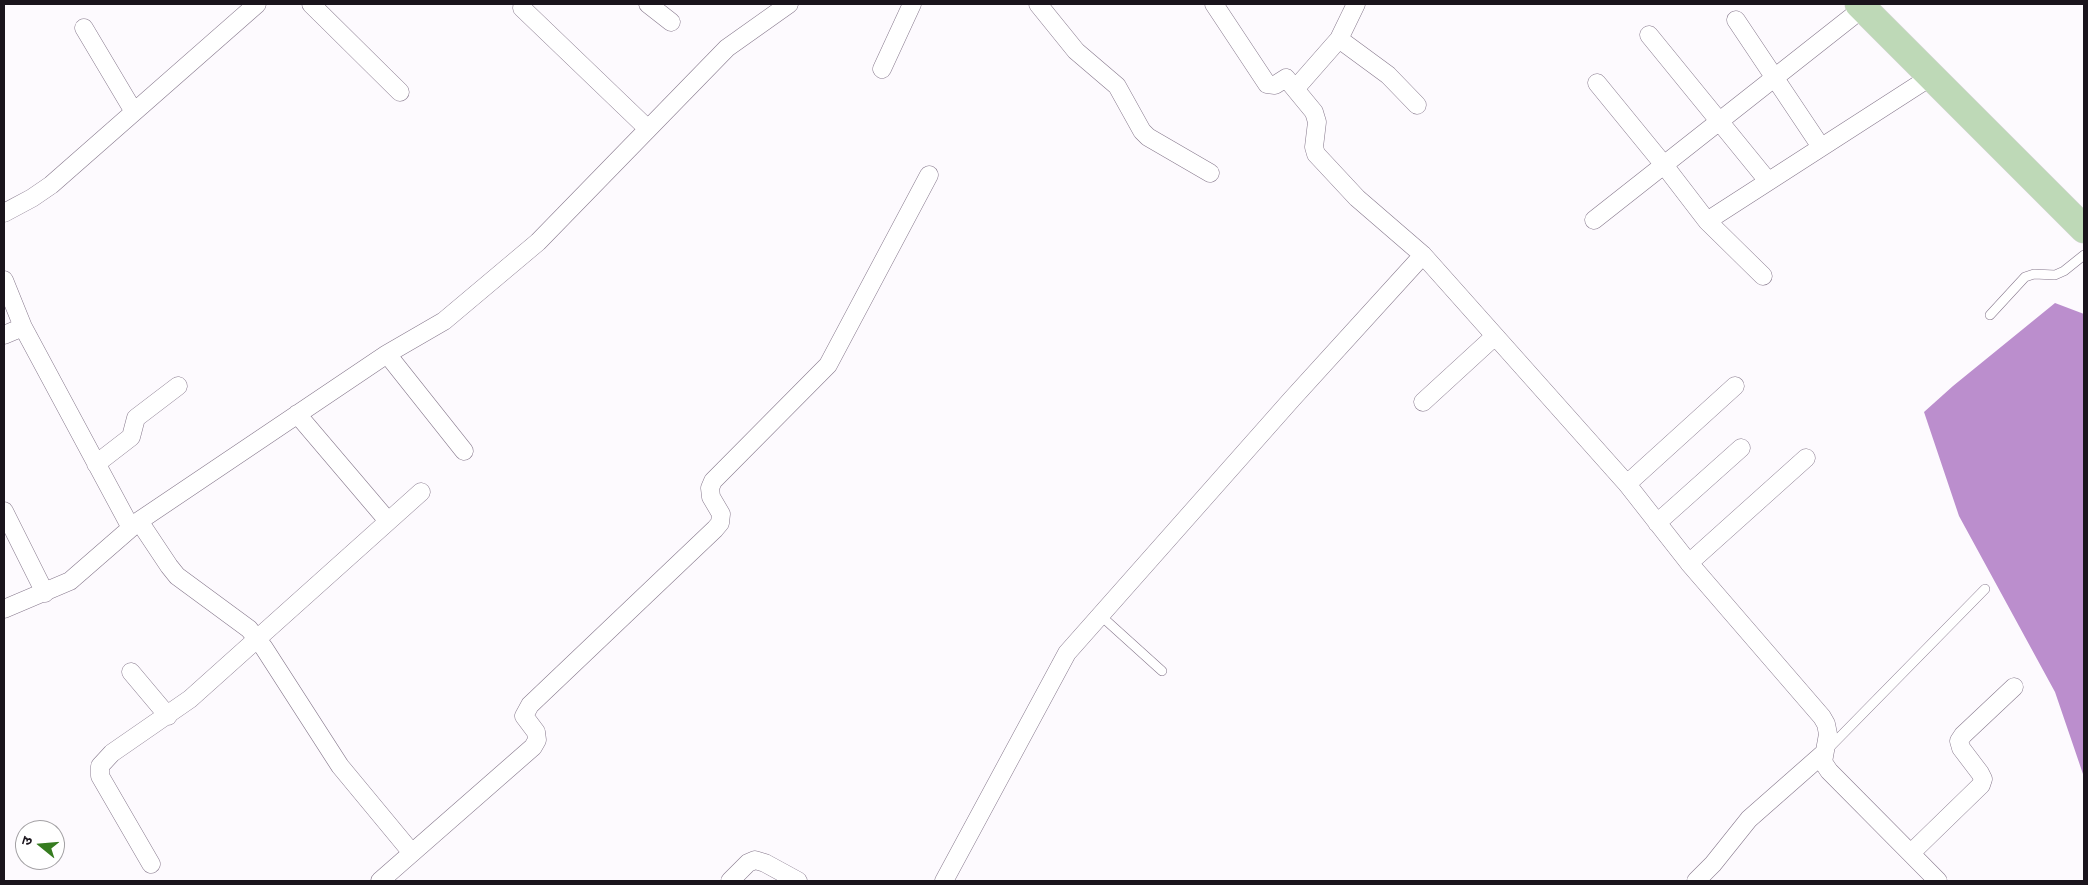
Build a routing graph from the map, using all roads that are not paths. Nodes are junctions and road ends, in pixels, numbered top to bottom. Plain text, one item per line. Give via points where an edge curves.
1 (257, 4) edge
2 (311, 4) edge
3 (648, 4) edge
4 (789, 4) edge
5 (912, 4) edge
6 (1038, 4) edge
7 (1214, 4) edge
8 (1356, 4) edge
9 (1869, 5) edge
10 (522, 8) dead end
11 (1736, 20) dead end
12 (671, 22) dead end
13 (84, 28) dead end
14 (1649, 35) dead end
15 (1339, 39) junction
16 (882, 69) dead end
17 (1932, 76) junction
18 (1775, 77) junction
19 (1596, 83) dead end
20 (1296, 88) junction
21 (400, 92) dead end
22 (1416, 105) dead end
23 (134, 112) junction
24 (1720, 121) junction
25 (648, 129) junction
26 (1821, 147) junction
27 (1664, 165) junction
28 (1210, 173) dead end
29 (929, 175) dead end
30 (1768, 182) junction
31 (4, 213) edge
32 (1594, 220) dead end
33 (1707, 221) junction
34 (2084, 221) edge
35 (1423, 255) junction
36 (2084, 255) edge
37 (1763, 276) dead end
38 (4, 280) edge
39 (1990, 315) dead end
40 (23, 327) junction
41 (4, 335) edge
42 (1495, 336) junction
43 (387, 354) junction
44 (178, 386) dead end
45 (1735, 386) dead end
46 (1423, 402) dead end
47 (298, 414) junction
48 (1741, 448) dead end
49 (464, 451) dead end
50 (1806, 458) dead end
51 (96, 464) junction
52 (1627, 484) junction
53 (421, 492) dead end
54 (4, 511) edge
55 (388, 522) junction
56 (1657, 523) junction
57 (135, 525) junction
58 (1689, 563) junction
59 (1985, 589) dead end
60 (45, 593) junction
61 (4, 609) edge
62 (1100, 615) junction
63 (256, 638) junction
64 (1162, 671) dead end
65 (131, 672) dead end
66 (2014, 687) dead end
67 (168, 716) junction
68 (1824, 753) junction
69 (412, 853) junction
70 (1911, 854) junction
71 (151, 864) dead end
72 (380, 881) edge
73 (730, 881) edge
74 (798, 881) edge
75 (944, 881) edge
76 (1696, 881) edge
77 (1938, 881) edge

1 - 23 street
2 - 21 street
3 - 12 street
4 - 25 street via 727,48
5 - 16 street
6 - 28 street via 1076,51 1117,86 1148,138
7 - 20 street via 1267,84 1275,85 1286,78
8 - 15 street
9 - 17 main road
9 - 18 street
9 - 34 main road
10 - 25 street
11 - 18 street
13 - 23 street
14 - 24 street
15 - 20 street
15 - 22 street via 1388,75
17 - 26 street
17 - 34 main road
18 - 24 street
18 - 26 street
19 - 27 street
20 - 35 street via 1316,116 1316,154 1356,198
23 - 31 street via 42,192
24 - 27 street
24 - 30 street
25 - 43 street via 538,242 444,321
26 - 30 street
27 - 32 street
27 - 33 street
29 - 69 street via 828,366 713,481 711,497 720,514 720,523 530,705 524,716 536,732 534,747
30 - 33 street
33 - 37 street
35 - 42 street
35 - 62 street
36 - 39 lane via 2055,275 2025,277
38 - 40 street
40 - 41 street
40 - 51 street
42 - 46 street
42 - 52 street
43 - 47 street
43 - 49 street
44 - 51 street via 136,418 131,437
45 - 52 street
47 - 55 street
47 - 57 street
48 - 56 street
50 - 58 street
51 - 57 street
52 - 56 street
53 - 55 street
54 - 60 street
55 - 63 street
56 - 58 street
57 - 60 street via 70,582
57 - 63 street via 177,576
58 - 68 street via 1822,717 1828,734
59 - 68 lane
60 - 61 street
62 - 64 lane
62 - 75 street via 1067,653
63 - 67 street
63 - 69 street via 340,766
65 - 67 street
66 - 70 street via 1959,741 1983,779 1981,786
67 - 71 street via 112,754 100,766 100,776
68 - 70 street via 1823,762 1829,771
68 - 76 street via 1754,815
69 - 72 street
70 - 77 street
73 - 74 street via 755,860

